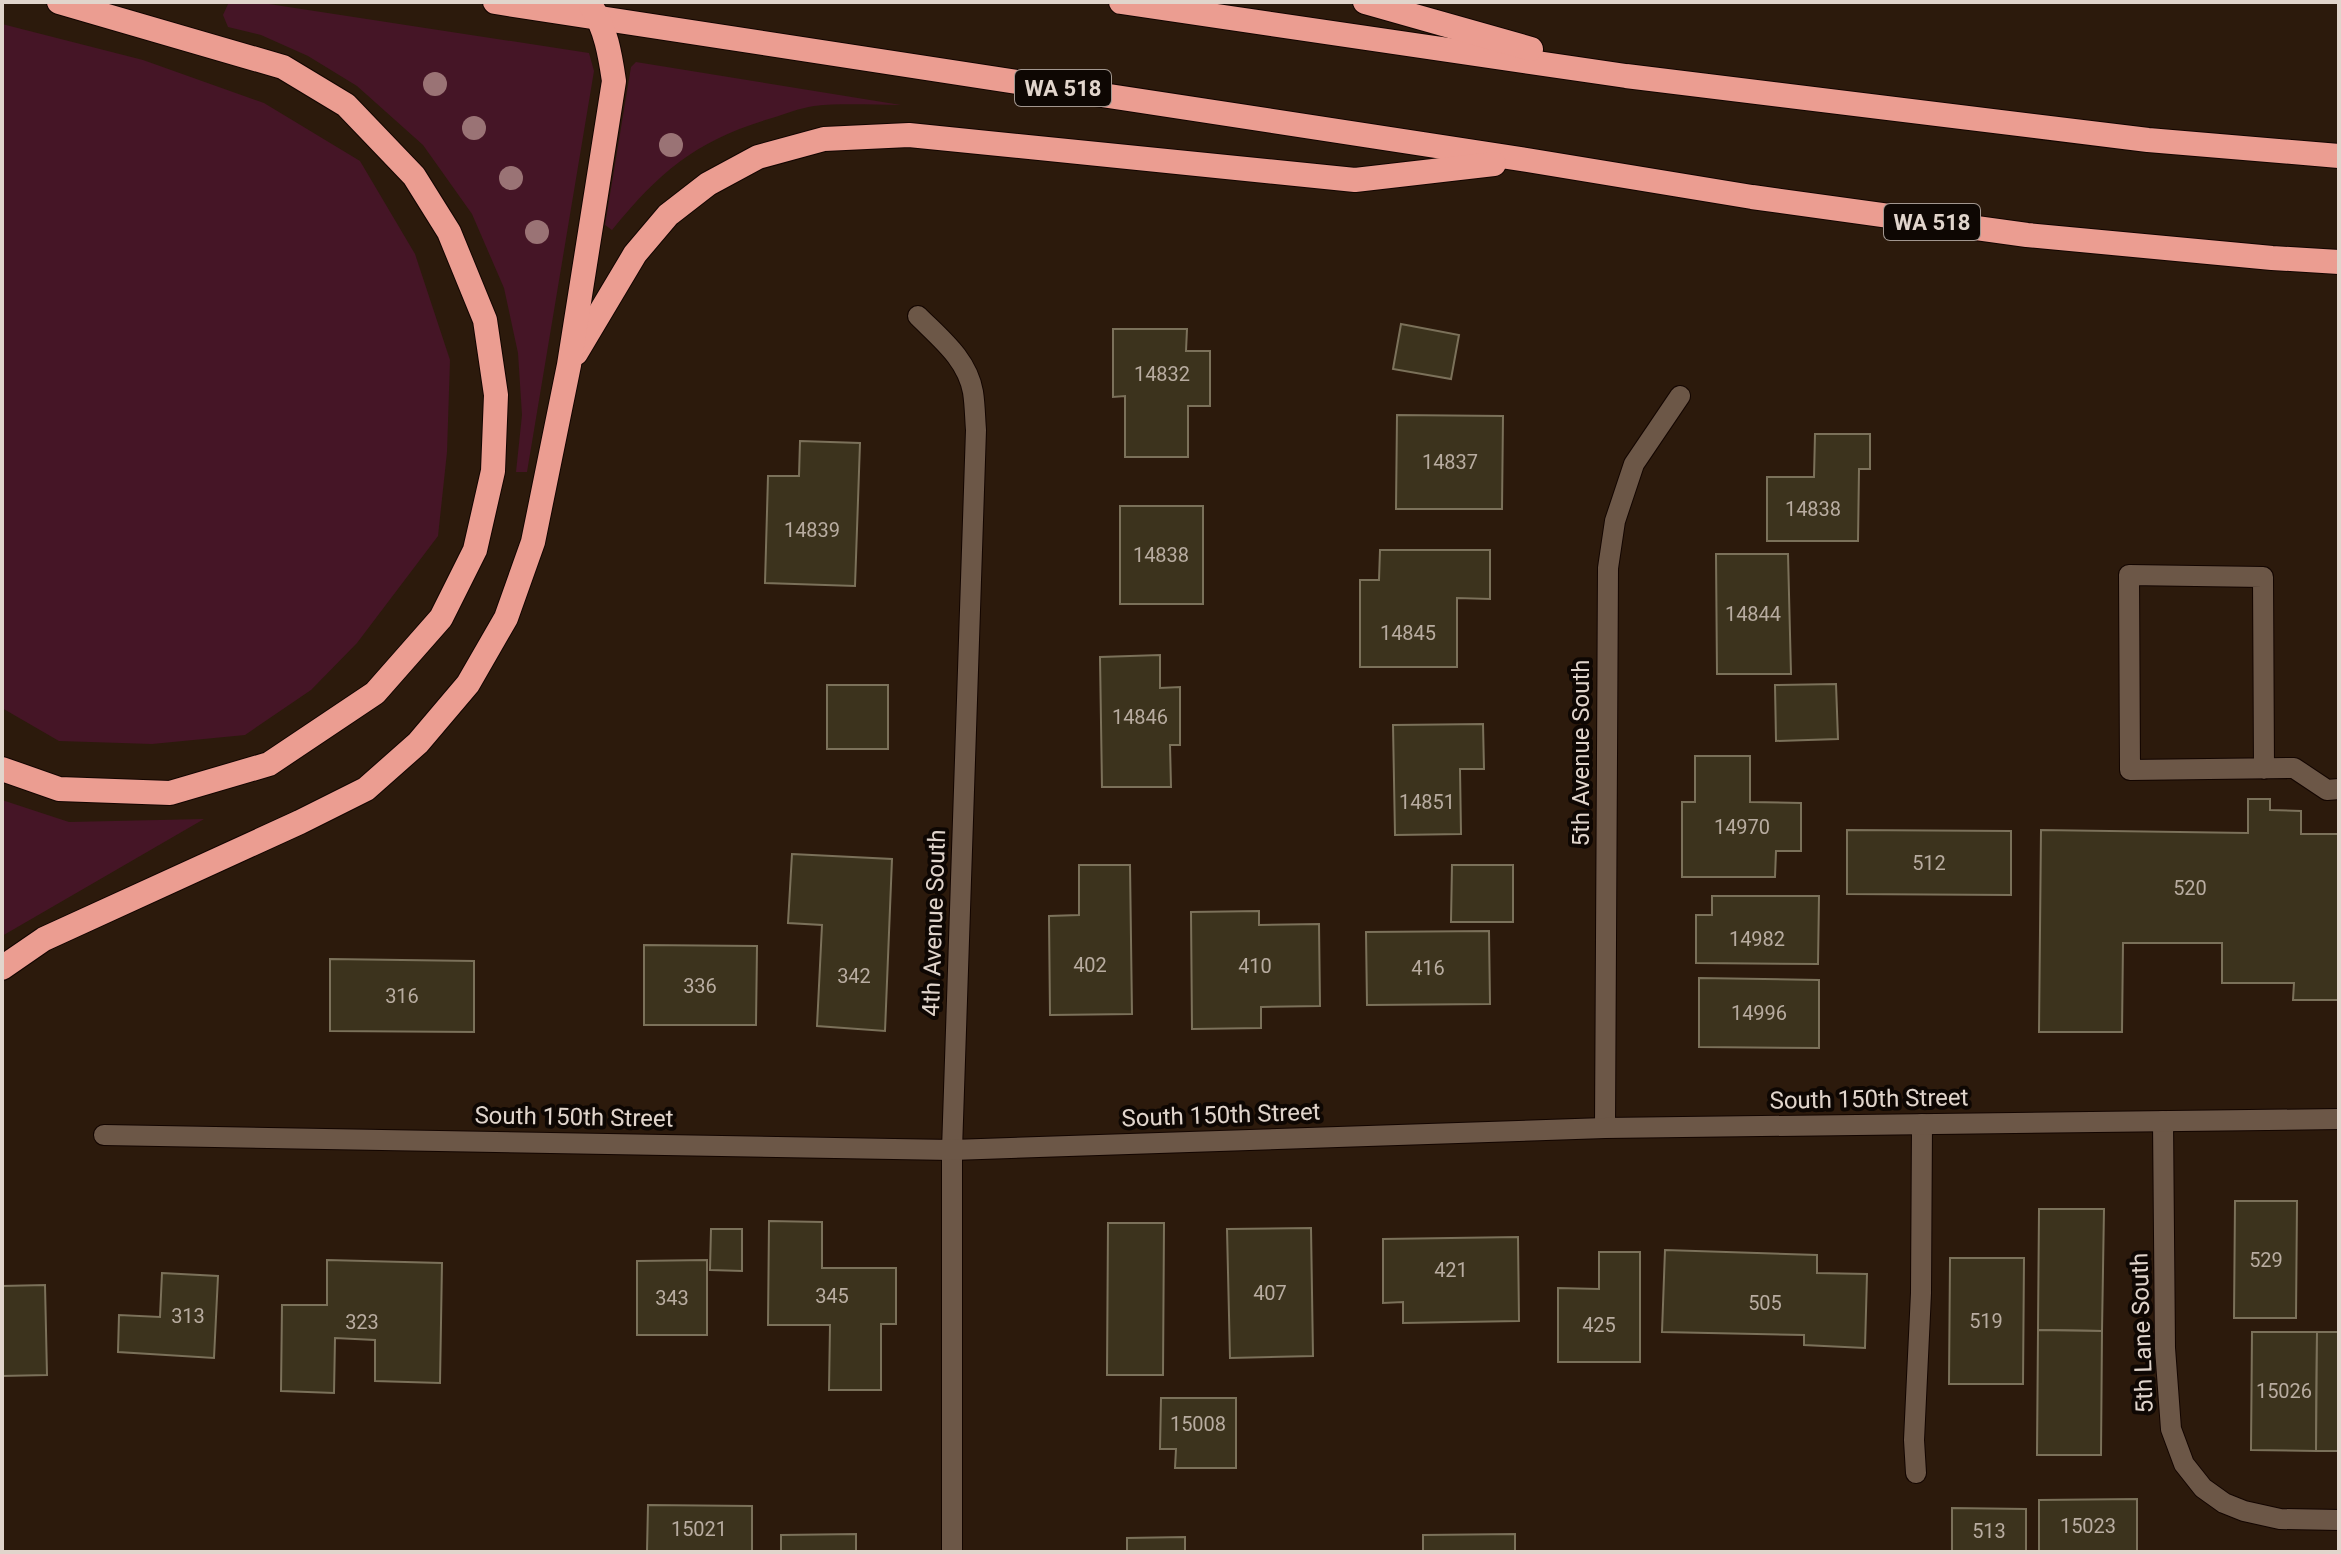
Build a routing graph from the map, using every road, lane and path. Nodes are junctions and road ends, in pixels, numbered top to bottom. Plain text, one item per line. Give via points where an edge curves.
1 (59, 2) edge
2 (495, 2) edge
3 (1121, 2) edge
4 (1365, 2) edge
5 (594, 10) edge
6 (1626, 76) junction
7 (2339, 156) edge
8 (1527, 160) junction
9 (2339, 262) edge
10 (918, 316) dead end
11 (569, 365) junction
12 (1680, 396) dead end
13 (2, 769) edge
14 (2264, 769) junction
15 (2339, 789) edge
16 (2, 968) edge
17 (2339, 1119) edge
18 (2163, 1121) junction
19 (1922, 1124) junction
20 (1605, 1128) junction
21 (104, 1135) dead end
22 (952, 1150) junction
23 (1916, 1473) dead end
24 (2339, 1520) edge
25 (952, 1552) edge

1 - 13 highway via 283,67 346,105 414,176 449,232 485,320 496,395 493,471 475,550 441,618 375,693 269,764 170,793 59,789
2 - 5 highway, WA 518
3 - 6 highway
4 - 6 highway
5 - 8 highway, WA 518
5 - 11 highway via 608,44 614,81
6 - 7 highway via 2148,140
8 - 9 highway, WA 518 via 2027,235
8 - 11 highway via 1355,180 909,135 824,139 758,157 708,184 668,215 635,254
10 - 22 street, 4th Avenue South via 965,369 976,430
11 - 16 highway via 533,542 506,618 468,684 418,743 366,789 44,939
12 - 20 street, 5th Avenue South via 1634,464 1615,521 1608,568
14 - 14 street via 2130,770 2129,575 2263,577
14 - 15 street via 2294,768 2327,790
17 - 18 street, South 150th Street
18 - 19 street, South 150th Street
18 - 24 street, 5th Lane South via 2165,1348 2171,1429 2184,1464 2203,1488 2244,1511 2280,1519
19 - 20 street, South 150th Street
19 - 23 street
20 - 22 street, South 150th Street
21 - 22 street, South 150th Street
22 - 25 street, 4th Avenue South

